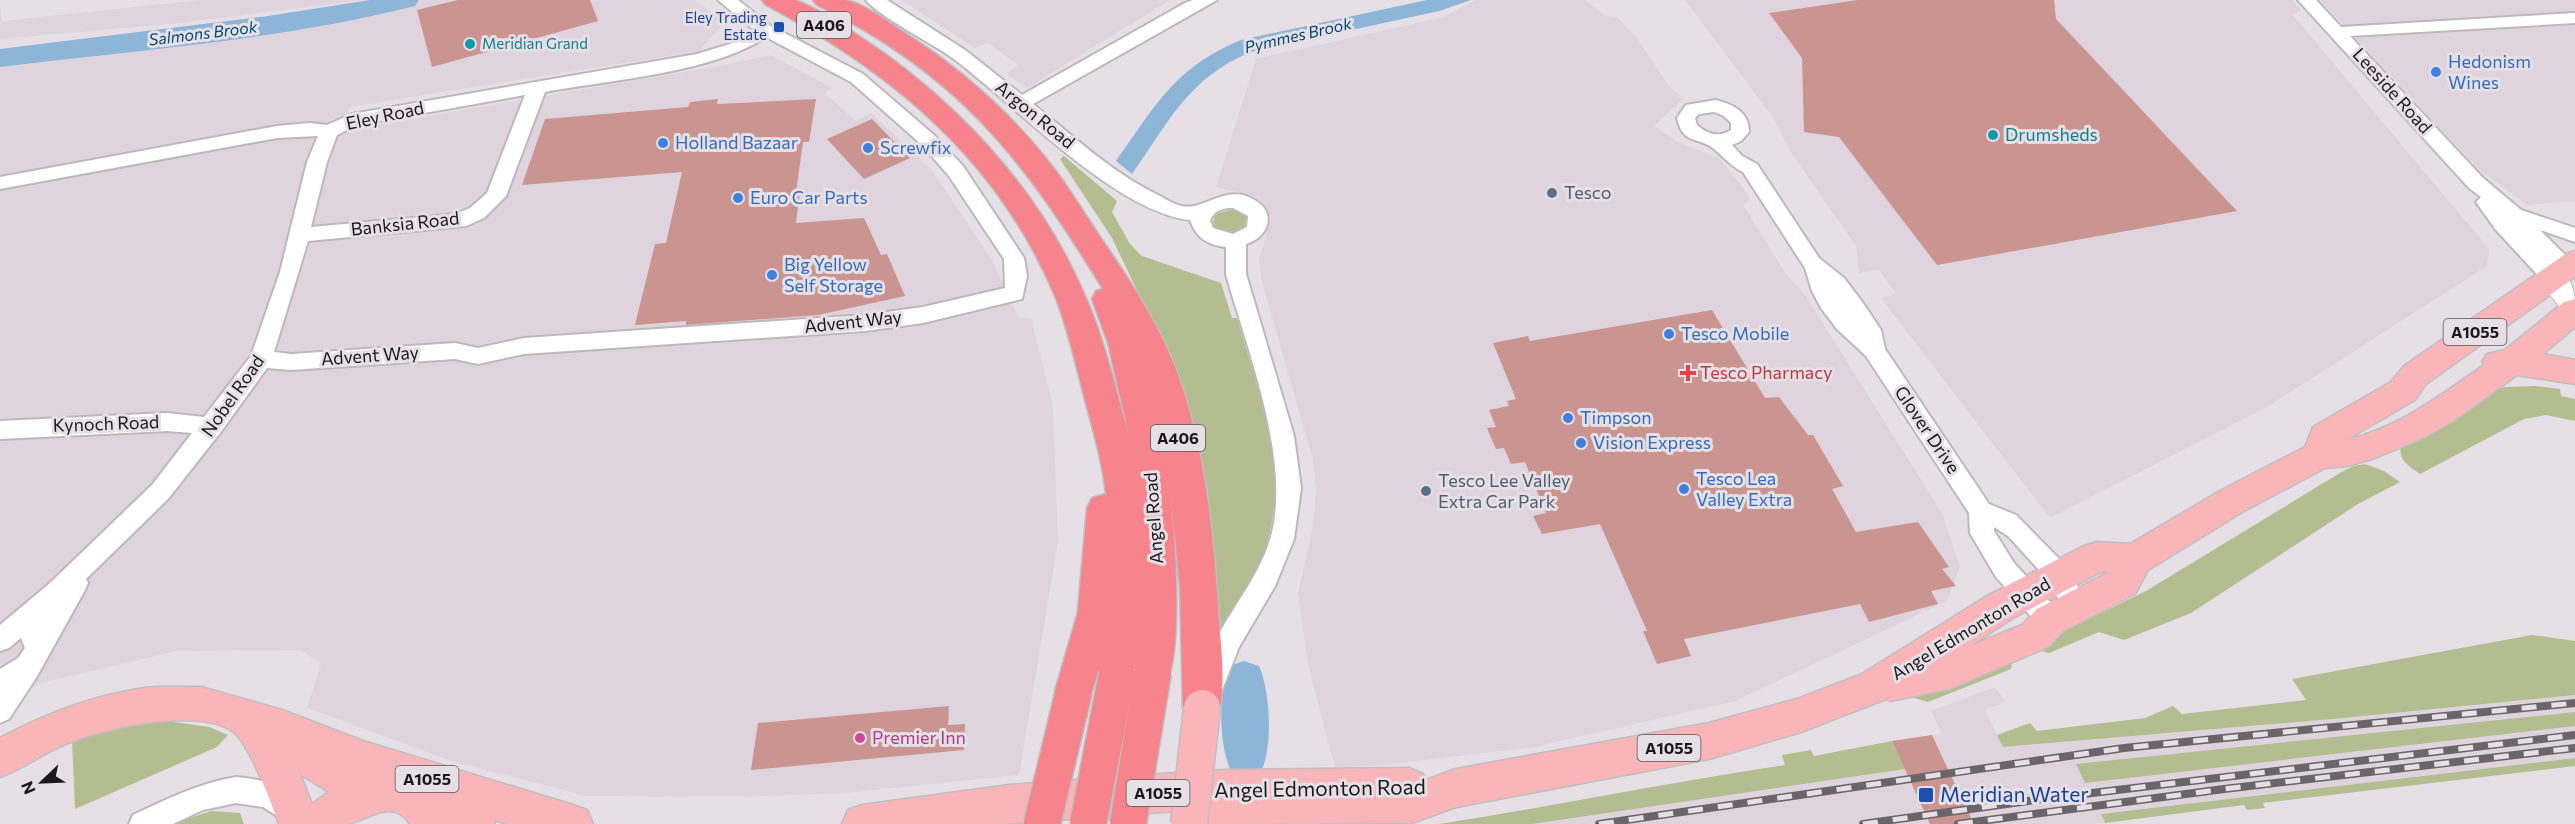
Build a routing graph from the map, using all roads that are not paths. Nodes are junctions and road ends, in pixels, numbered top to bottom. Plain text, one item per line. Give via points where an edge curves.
1 (727, 0) edge
2 (776, 0) edge
3 (826, 0) edge
4 (875, 0) edge
5 (1208, 0) edge
6 (2307, 0) edge
7 (2575, 18) edge
8 (765, 30) junction
9 (2337, 32) junction
10 (537, 88) junction
11 (1020, 104) junction
12 (329, 131) junction
13 (1727, 139) dead end
14 (0, 183) edge
15 (2476, 183) junction
16 (2504, 205) junction
17 (1202, 215) junction
18 (1075, 222) junction
19 (300, 235) junction
20 (2575, 235) edge
21 (1236, 241) junction
22 (2569, 274) edge
23 (2575, 308) edge
24 (261, 359) junction
25 (2512, 362) junction
26 (2575, 372) edge
27 (2575, 389) edge
28 (2403, 391) junction
29 (2472, 392) junction
30 (1103, 407) junction
31 (212, 427) junction
32 (0, 430) edge
33 (2320, 455) junction
34 (1981, 511) junction
35 (94, 557) junction
36 (2052, 600) junction
37 (0, 640) edge
38 (36, 653) junction
39 (1135, 673) junction
40 (0, 681) edge
41 (1206, 687) junction
42 (0, 711) edge
43 (264, 723) junction
44 (0, 759) edge
45 (1456, 788) junction
46 (413, 806) edge
47 (305, 822) edge
48 (143, 824) edge
49 (475, 824) edge
50 (573, 824) edge
51 (862, 824) edge
52 (1042, 824) edge
53 (1088, 824) edge
54 (1128, 824) edge
55 (1189, 824) edge
56 (1216, 824) edge

1 - 8 street, Advent Way
2 - 30 highway, A406 via 881,62 938,108 999,173 1028,215 1069,294 1084,332
3 - 18 highway, A406 via 887,33 948,77 1010,135 1043,174
4 - 11 street, Argon Road via 959,54
5 - 11 street
6 - 9 street, Leeside Road
7 - 9 street
8 - 10 street, Eley Road via 726,53
8 - 24 street, Advent Way via 857,78 928,140 956,171 1014,258 1016,294 923,315 865,323 524,346 478,356 456,351 291,362
9 - 15 street, Leeside Road
10 - 12 street, Eley Road via 352,120
10 - 19 street, Banksia Road via 496,196 477,213 459,222
11 - 17 street, Argon Road via 1133,193 1176,212
12 - 14 street, Eley Road via 277,132
12 - 19 street, Nobel Road via 317,162
13 - 34 street, Glover Drive via 1735,160 1750,168 1815,266 1818,286 1851,333 1874,350
15 - 16 street, Leeside Road
15 - 22 street, Leeside Road via 2503,225
16 - 20 street, Leeside Road via 2547,227
16 - 22 street, Leeside Road
17 - 21 street via 1201,227 1210,237
17 - 21 street via 1212,205 1227,201 1251,206 1257,211 1260,224 1252,235
18 - 39 highway, Angel Road / A406 via 1125,348 1146,438 1155,500 1158,561
18 - 41 highway, A406 via 1141,326 1166,389 1181,452 1193,541
19 - 24 street, Nobel Road
21 - 41 street via 1236,274 1283,436 1289,488 1282,539 1270,569
22 - 23 street, Leeside Road
22 - 28 main road, A1055 via 2415,375
23 - 25 main road, A1055
24 - 31 street, Nobel Road
25 - 26 main road
25 - 28 main road via 2470,366
25 - 29 main road, A1055
27 - 29 main road via 2521,380 2485,385
28 - 33 main road, A1055 via 2325,436
29 - 33 main road, Angel Edmonton Road / A1055 via 2413,428 2372,446
30 - 39 highway, Angel Road / A406 via 1116,449 1124,544 1123,610
30 - 52 highway, bridge via 1103,516 1096,612
31 - 32 street, Kynoch Road via 167,422
31 - 35 street, Nobel Road via 160,492
33 - 36 main road, Angel Edmonton Road / A1055 via 2232,501 2135,559 2122,583
34 - 36 street via 2008,522
34 - 36 street, Glover Drive via 1982,533
35 - 37 street, Nobel Road
35 - 38 street, Nobel Road
36 - 45 main road, Angel Edmonton Road / A1055 via 2035,636 1948,672 1876,686 1801,715 1709,741
37 - 38 street, Nobel Road via 24,634 37,640
38 - 40 street, Nobel Road via 17,674
38 - 42 street, Nobel Road
39 - 53 highway, Angel Road / A406, bridge
39 - 54 highway, Angel Road / A406, bridge
41 - 55 main road, A406, bridge
43 - 44 main road, A1055 via 201,704 172,702 124,708 74,722
43 - 46 main road, A1055 via 339,780
43 - 47 main road via 275,761
43 - 50 main road, A1055 via 363,759
45 - 51 main road, Angel Edmonton Road / A1055 via 1225,789 1010,804
45 - 56 main road, Angel Edmonton Road / A1055 via 1412,804 1353,813
46 - 47 main road via 365,796
46 - 49 main road, A1055
47 - 48 street via 269,794 252,789 211,794

